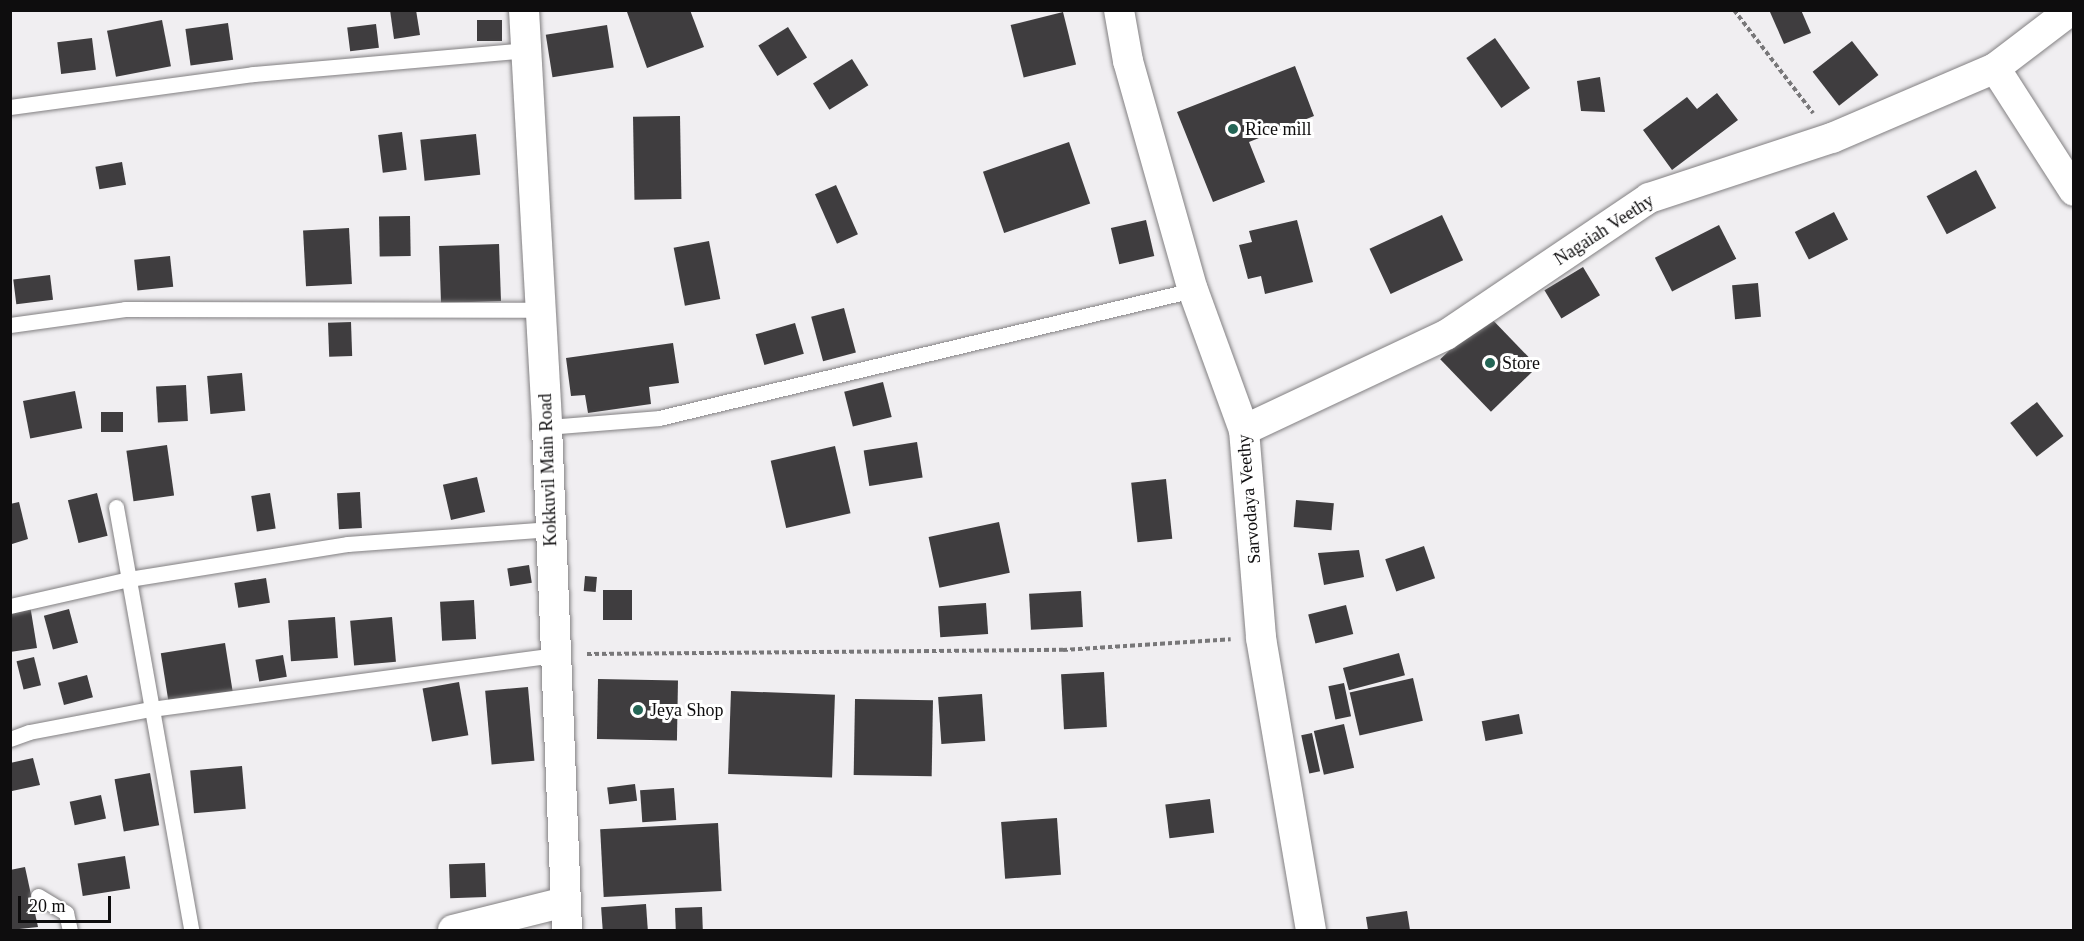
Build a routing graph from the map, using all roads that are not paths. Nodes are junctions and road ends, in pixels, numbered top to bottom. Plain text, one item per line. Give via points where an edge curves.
1 (524, 10) edge
2 (1119, 10) edge
3 (2071, 10) edge
4 (526, 50) junction
5 (1995, 68) junction
6 (10, 107) edge
7 (2073, 191) edge
8 (1193, 290) junction
9 (540, 310) junction
10 (10, 325) edge
11 (548, 427) junction
12 (1244, 430) junction
13 (116, 507) dead end
14 (550, 529) junction
15 (129, 579) junction
16 (10, 606) edge
17 (556, 655) junction
18 (152, 709) junction
19 (10, 739) edge
20 (38, 896) dead end
21 (566, 916) edge
22 (70, 930) edge
23 (191, 930) edge
24 (453, 930) edge
25 (1311, 930) edge

1 - 4 street, Kokkuvil Main Road
2 - 8 street, Sarvodaya Veethy via 1128,61
3 - 5 street, Nagaiah Veethy
4 - 6 lane via 253,74
4 - 9 street, Kokkuvil Main Road
5 - 7 street
5 - 12 street, Nagaiah Veethy via 1832,138 1649,198 1446,335
8 - 11 lane via 659,418
8 - 12 street, Sarvodaya Veethy
9 - 10 lane via 124,309
9 - 11 street, Kokkuvil Main Road
11 - 14 street, Kokkuvil Main Road
12 - 25 street, Sarvodaya Veethy via 1261,638
13 - 15 lane
14 - 15 lane via 348,544
14 - 17 street, Kokkuvil Main Road
15 - 16 lane
15 - 18 lane
17 - 18 lane
17 - 21 street, Kokkuvil Main Road
18 - 19 lane
18 - 23 lane
20 - 22 lane via 66,913
21 - 24 street

